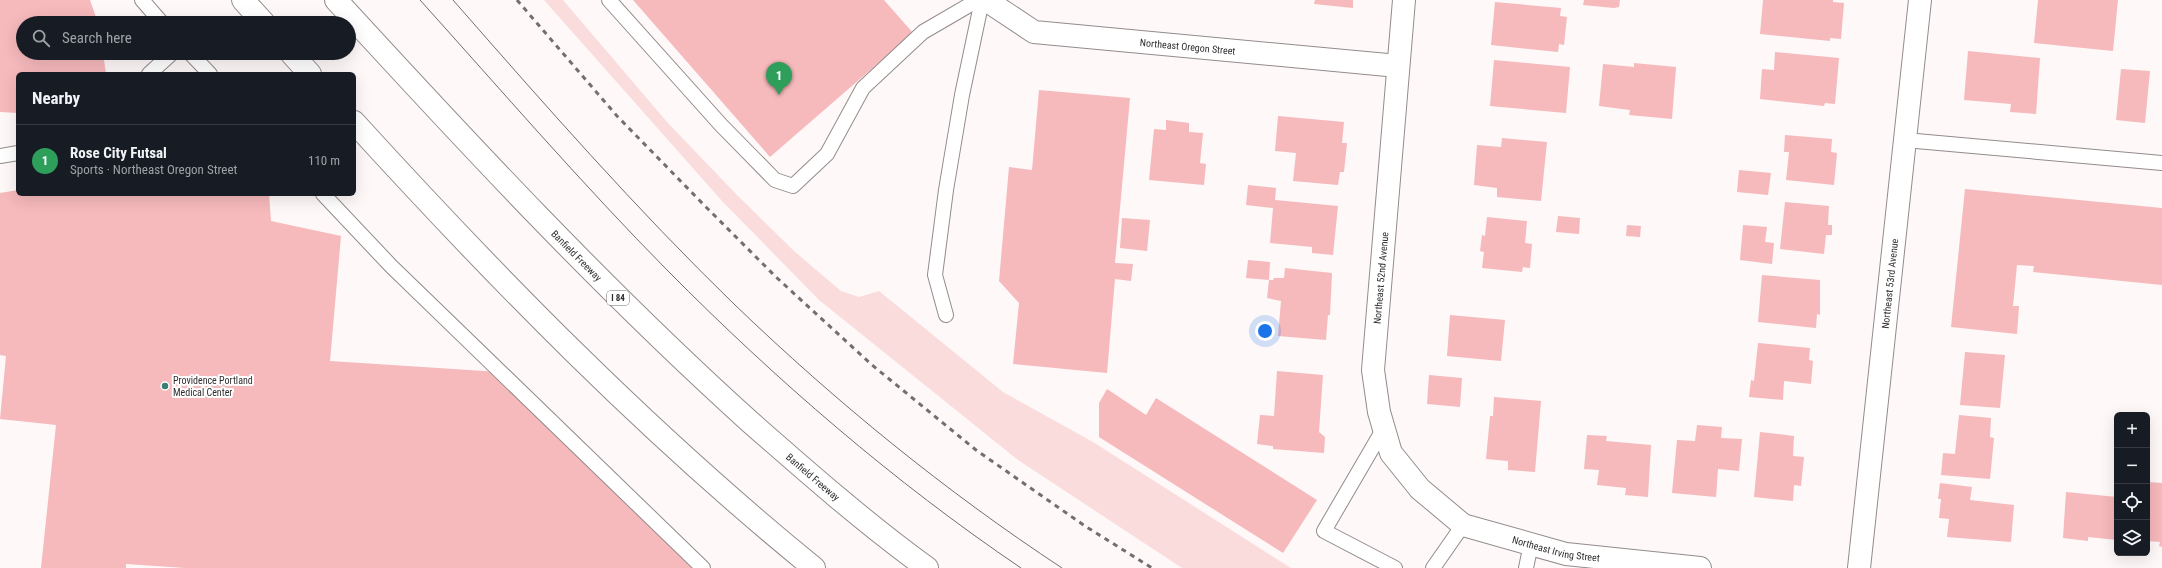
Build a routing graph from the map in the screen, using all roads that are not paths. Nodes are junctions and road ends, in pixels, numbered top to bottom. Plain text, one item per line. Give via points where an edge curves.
1 (142, 0) edge
2 (243, 0) edge
3 (336, 0) edge
4 (609, 0) edge
5 (978, 0) edge
6 (982, 0) edge
7 (986, 0) edge
8 (1404, 0) edge
9 (1920, 0) edge
10 (156, 16) edge
11 (258, 16) edge
12 (351, 16) edge
13 (356, 22) edge
14 (164, 60) edge
15 (197, 60) edge
16 (297, 60) edge
17 (1398, 66) junction
18 (151, 72) edge
19 (208, 72) edge
20 (308, 72) edge
21 (356, 124) edge
22 (1905, 140) junction
23 (16, 153) edge
24 (0, 156) edge
25 (2162, 163) edge
26 (325, 196) edge
27 (946, 315) dead end
28 (1384, 428) junction
29 (1463, 524) junction
30 (1531, 544) junction
31 (703, 568) edge
32 (814, 568) edge
33 (927, 568) edge
34 (1395, 568) edge
35 (1433, 568) edge
36 (1526, 568) edge
37 (1700, 568) edge
38 (1859, 568) edge

1 - 10 lane
2 - 11 main road
3 - 12 main road, Banfield Freeway / I 84
4 - 5 lane via 721,125 769,174 775,180 793,186 826,154 863,88 922,32
6 - 27 lane via 947,182 935,275
7 - 17 main road, Northeast Oregon Street via 1034,32
8 - 17 main road, Northeast 52nd Avenue
9 - 22 main road, Northeast 53rd Avenue
13 - 33 main road, Banfield Freeway / I 84 via 462,138 627,307 806,471
14 - 18 lane
15 - 19 lane
16 - 20 main road
17 - 28 main road, Northeast 52nd Avenue via 1373,370
21 - 32 main road via 489,267 580,358 760,524
22 - 25 lane
22 - 38 main road, Northeast 53rd Avenue
23 - 24 lane
26 - 31 lane via 391,266
28 - 29 main road, Northeast 52nd Avenue via 1391,453 1420,489
28 - 34 lane via 1324,531
29 - 30 main road, Northeast Irving Street
29 - 35 lane
30 - 36 lane
30 - 37 main road, Northeast Irving Street via 1566,554

